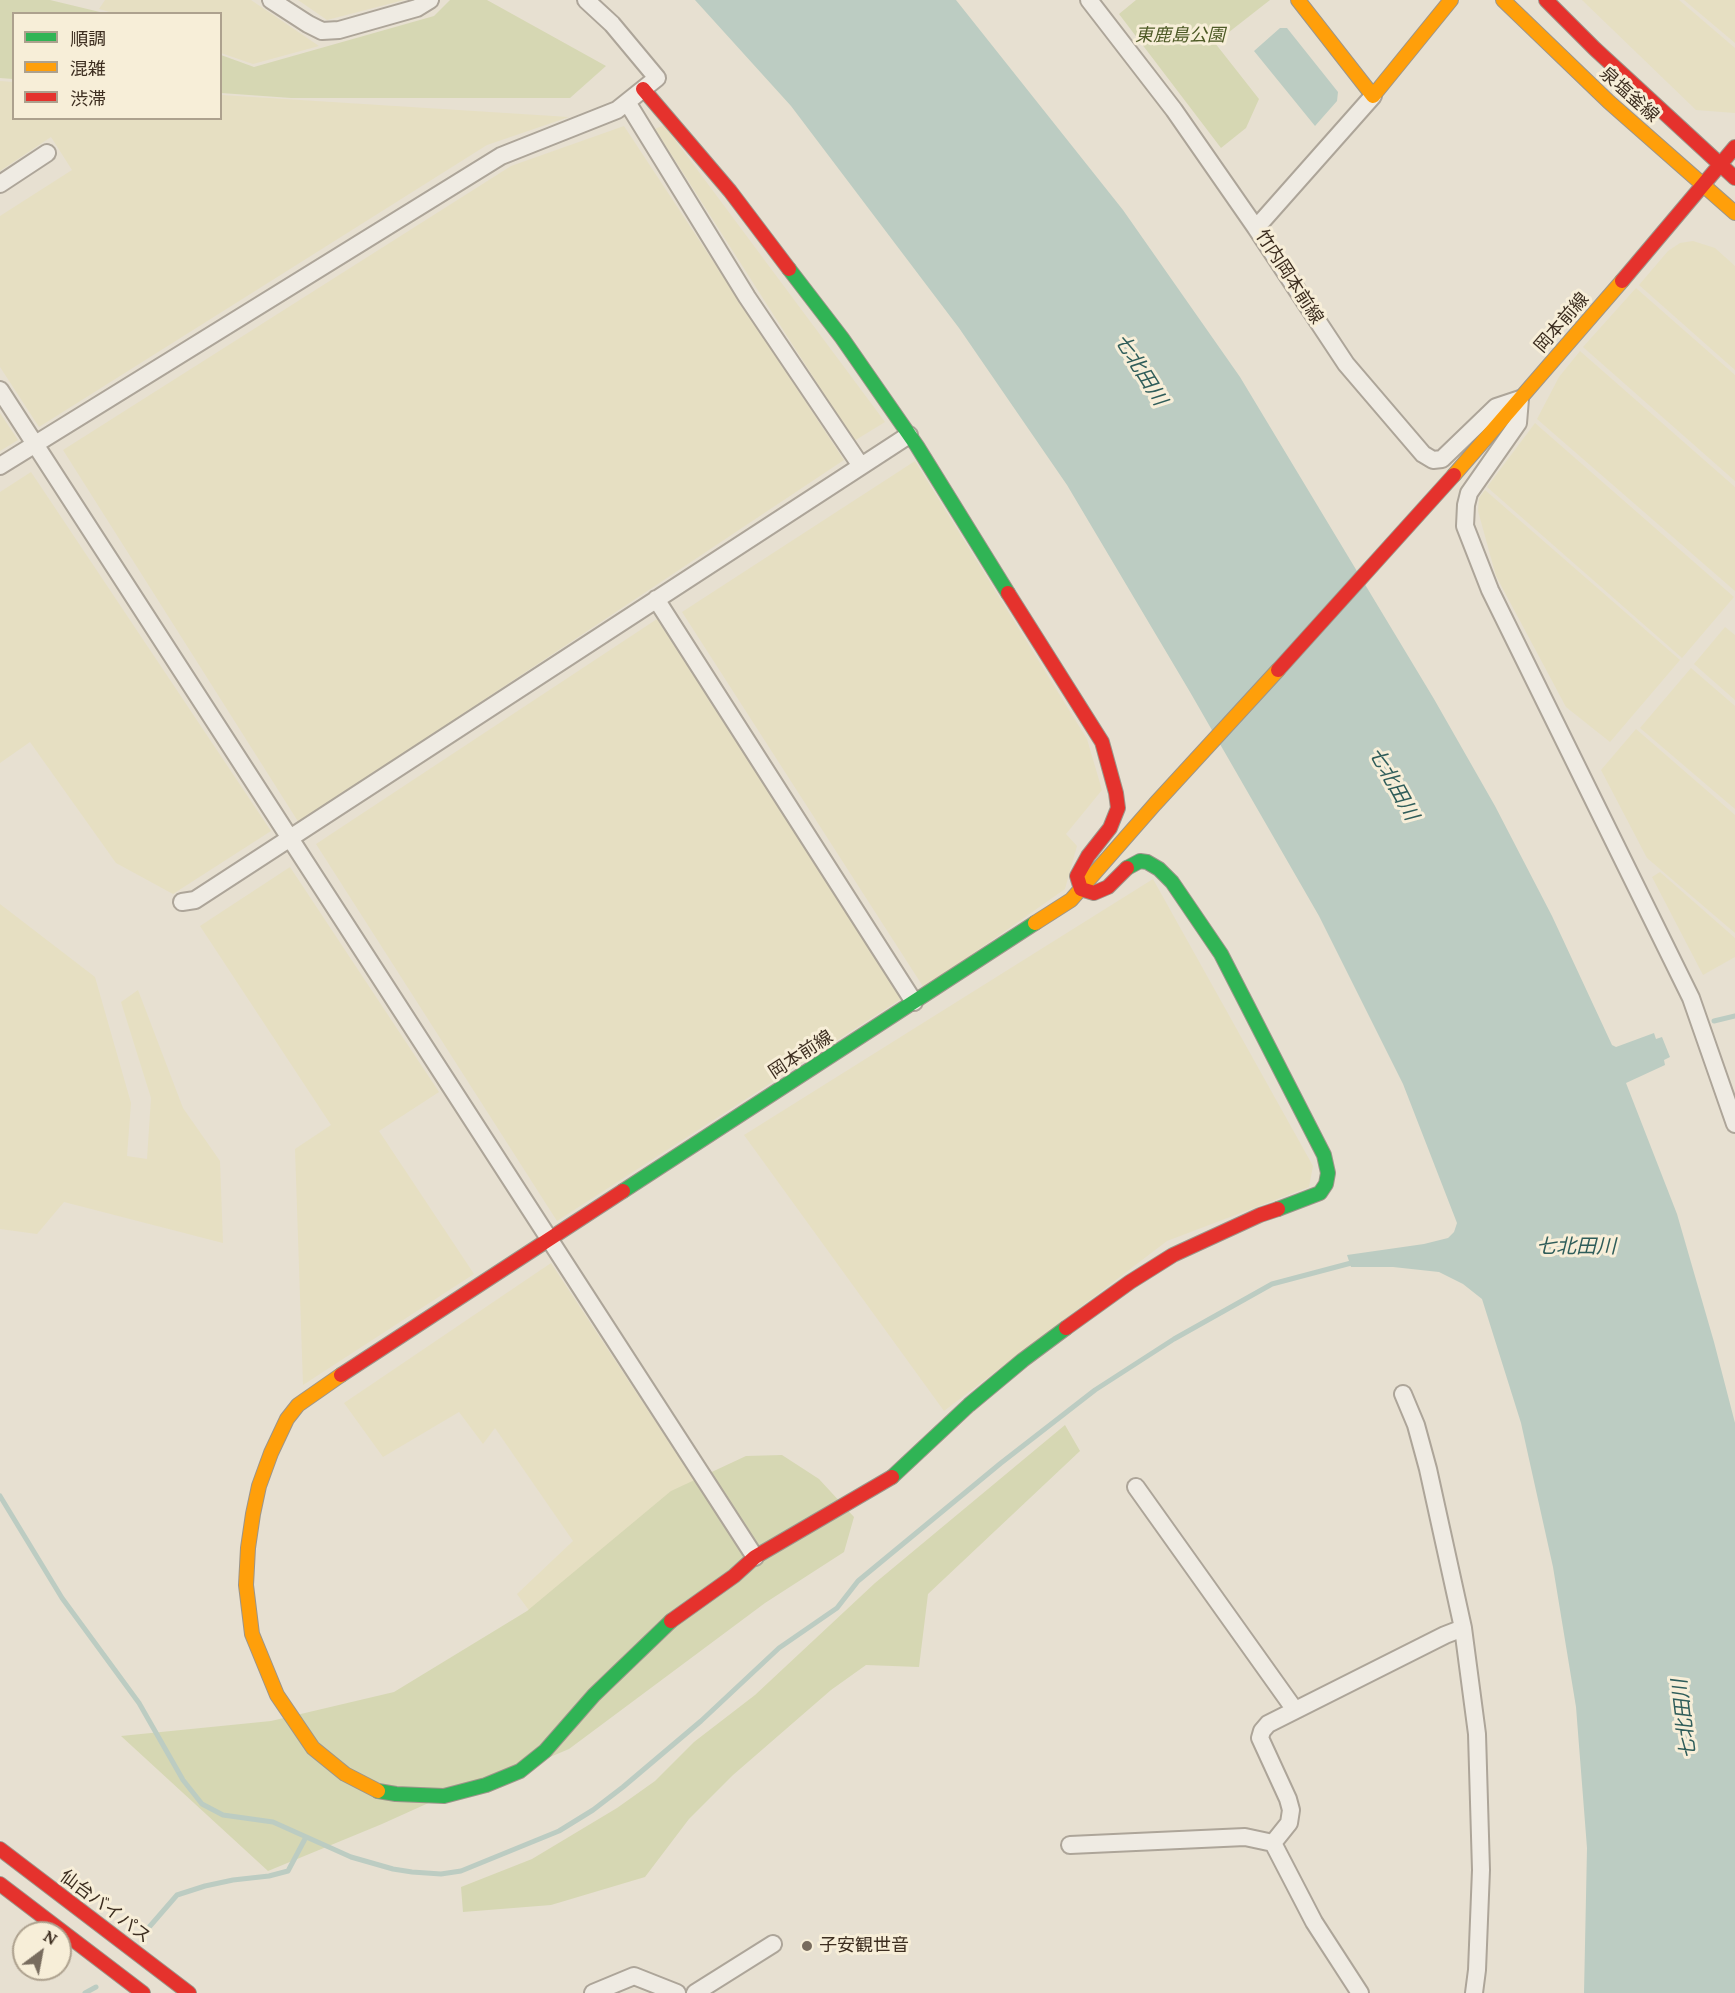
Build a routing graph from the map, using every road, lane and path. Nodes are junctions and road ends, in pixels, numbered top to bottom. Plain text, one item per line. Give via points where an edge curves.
1 (272, 0) edge
2 (430, 0) edge
3 (586, 0) edge
4 (1089, 0) edge
5 (1298, 0) edge
6 (1451, 0) edge
7 (1503, 0) edge
8 (1546, 0) edge
9 (644, 89) junction
10 (1373, 96) junction
11 (627, 102) junction
12 (1735, 147) edge
13 (47, 153) dead end
14 (1720, 165) junction
15 (1735, 178) edge
16 (0, 184) edge
17 (1704, 186) junction
18 (1735, 213) edge
19 (1256, 228) junction
20 (0, 390) edge
21 (1520, 399) junction
22 (909, 435) junction
23 (35, 444) junction
24 (0, 466) edge
25 (861, 466) junction
26 (656, 599) junction
27 (290, 838) junction
28 (1081, 889) junction
29 (182, 902) dead end
30 (914, 1002) junction
31 (1735, 1124) edge
32 (550, 1239) junction
33 (1403, 1394) dead end
34 (1136, 1487) dead end
35 (755, 1557) junction
36 (1462, 1628) junction
37 (1295, 1710) junction
38 (1273, 1842) junction
39 (1070, 1845) dead end
40 (0, 1850) edge
41 (0, 1884) edge
42 (773, 1944) dead end
43 (143, 1993) edge
44 (189, 1993) edge
45 (593, 1993) edge
46 (677, 1993) edge
47 (695, 1993) edge
48 (1360, 1993) edge
49 (1474, 1993) edge

1 - 2 street via 322,31 339,30 417,8
3 - 9 street via 612,24 657,78
4 - 19 street, 竹内岡本前線 via 1174,110
5 - 10 main road
6 - 10 main road
7 - 17 main road, 泉塩釜線
8 - 14 main road
9 - 11 street
9 - 22 main road via 730,191 842,338
10 - 19 street
11 - 23 street via 617,110 501,156
11 - 25 street via 747,297
12 - 14 main road, 岡本前線
13 - 16 street
14 - 15 main road
14 - 17 main road, 岡本前線
17 - 18 main road, 泉塩釜線
17 - 21 main road, 岡本前線
19 - 21 street, 竹内岡本前線 via 1346,364 1432,460 1442,459 1496,407
20 - 23 street
21 - 28 main road, 岡本前線
21 - 31 street via 1518,423 1469,493 1465,526 1490,590 1690,998
22 - 25 street
22 - 28 main road via 1102,742 1118,808 1110,828 1077,876
23 - 24 street
23 - 27 street
25 - 26 street
26 - 27 street
26 - 30 street
27 - 29 street via 195,900
27 - 32 street
28 - 30 main road, 岡本前線 via 1071,900
28 - 35 main road, 岡本前線 via 1094,893 1108,887 1124,870 1140,861 1147,862 1172,882 1221,954 1324,1155 1326,1184 1320,1193 1184,1250 1130,1282 1023,1360 890,1479
30 - 32 main road, 岡本前線
32 - 35 street
32 - 35 main road, 岡本前線 via 311,1394 287,1419 259,1486 248,1548 252,1634 277,1695 313,1748 373,1790 444,1796 486,1785 519,1772 545,1750 594,1695 674,1619
33 - 36 street via 1428,1469
34 - 37 street
36 - 37 street
36 - 49 street via 1477,1734 1479,1779 1481,1870
37 - 38 street via 1268,1724 1260,1738 1290,1810 1289,1823
38 - 39 street via 1245,1837
38 - 48 street via 1314,1922
40 - 44 main road, 仙台バイパス
41 - 43 main road
42 - 47 street
45 - 46 street via 634,1976

